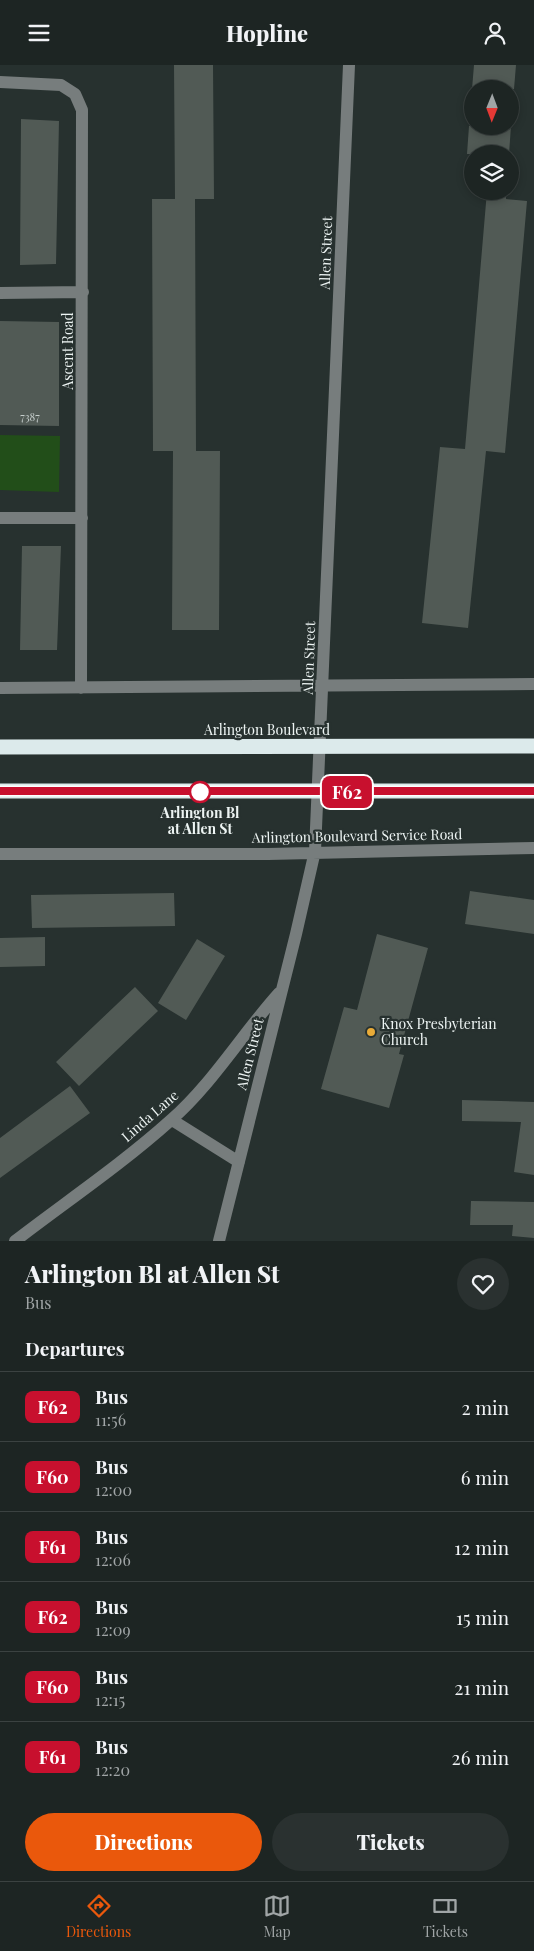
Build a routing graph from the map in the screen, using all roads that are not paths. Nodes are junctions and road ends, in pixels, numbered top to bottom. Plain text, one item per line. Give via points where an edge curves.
1 (349, 65) edge
2 (0, 82) edge
3 (83, 291) junction
4 (0, 293) edge
5 (0, 518) edge
6 (82, 518) junction
7 (323, 684) junction
8 (534, 684) edge
9 (0, 688) edge
10 (81, 688) junction
11 (534, 745) edge
12 (321, 746) junction
13 (0, 747) edge
14 (0, 791) edge
15 (534, 791) edge
16 (319, 792) junction
17 (534, 848) edge
18 (315, 851) junction
19 (0, 854) edge
20 (281, 991) junction
21 (172, 1120) junction
22 (238, 1162) junction
23 (14, 1241) edge
24 (219, 1241) edge

1 - 7 street, Allen Street
2 - 3 street, Ascent Road via 60,85 75,94 82,110
3 - 4 street
3 - 6 street, Ascent Road
5 - 6 street
6 - 10 street, Ascent Road
7 - 8 street
7 - 10 street
7 - 12 street, Allen Street
9 - 10 street
11 - 12 highway, Arlington Boulevard
12 - 13 highway, Arlington Boulevard
12 - 16 street, Allen Street
14 - 16 highway
15 - 16 highway
16 - 18 street, Allen Street
17 - 18 street, Arlington Boulevard Service Road
18 - 19 street, Arlington Boulevard Service Road
18 - 20 street, Allen Street
20 - 21 street, Linda Lane via 254,1021 206,1086
20 - 22 street, Allen Street
21 - 22 street
21 - 23 street, Linda Lane
22 - 24 street, Allen Street

